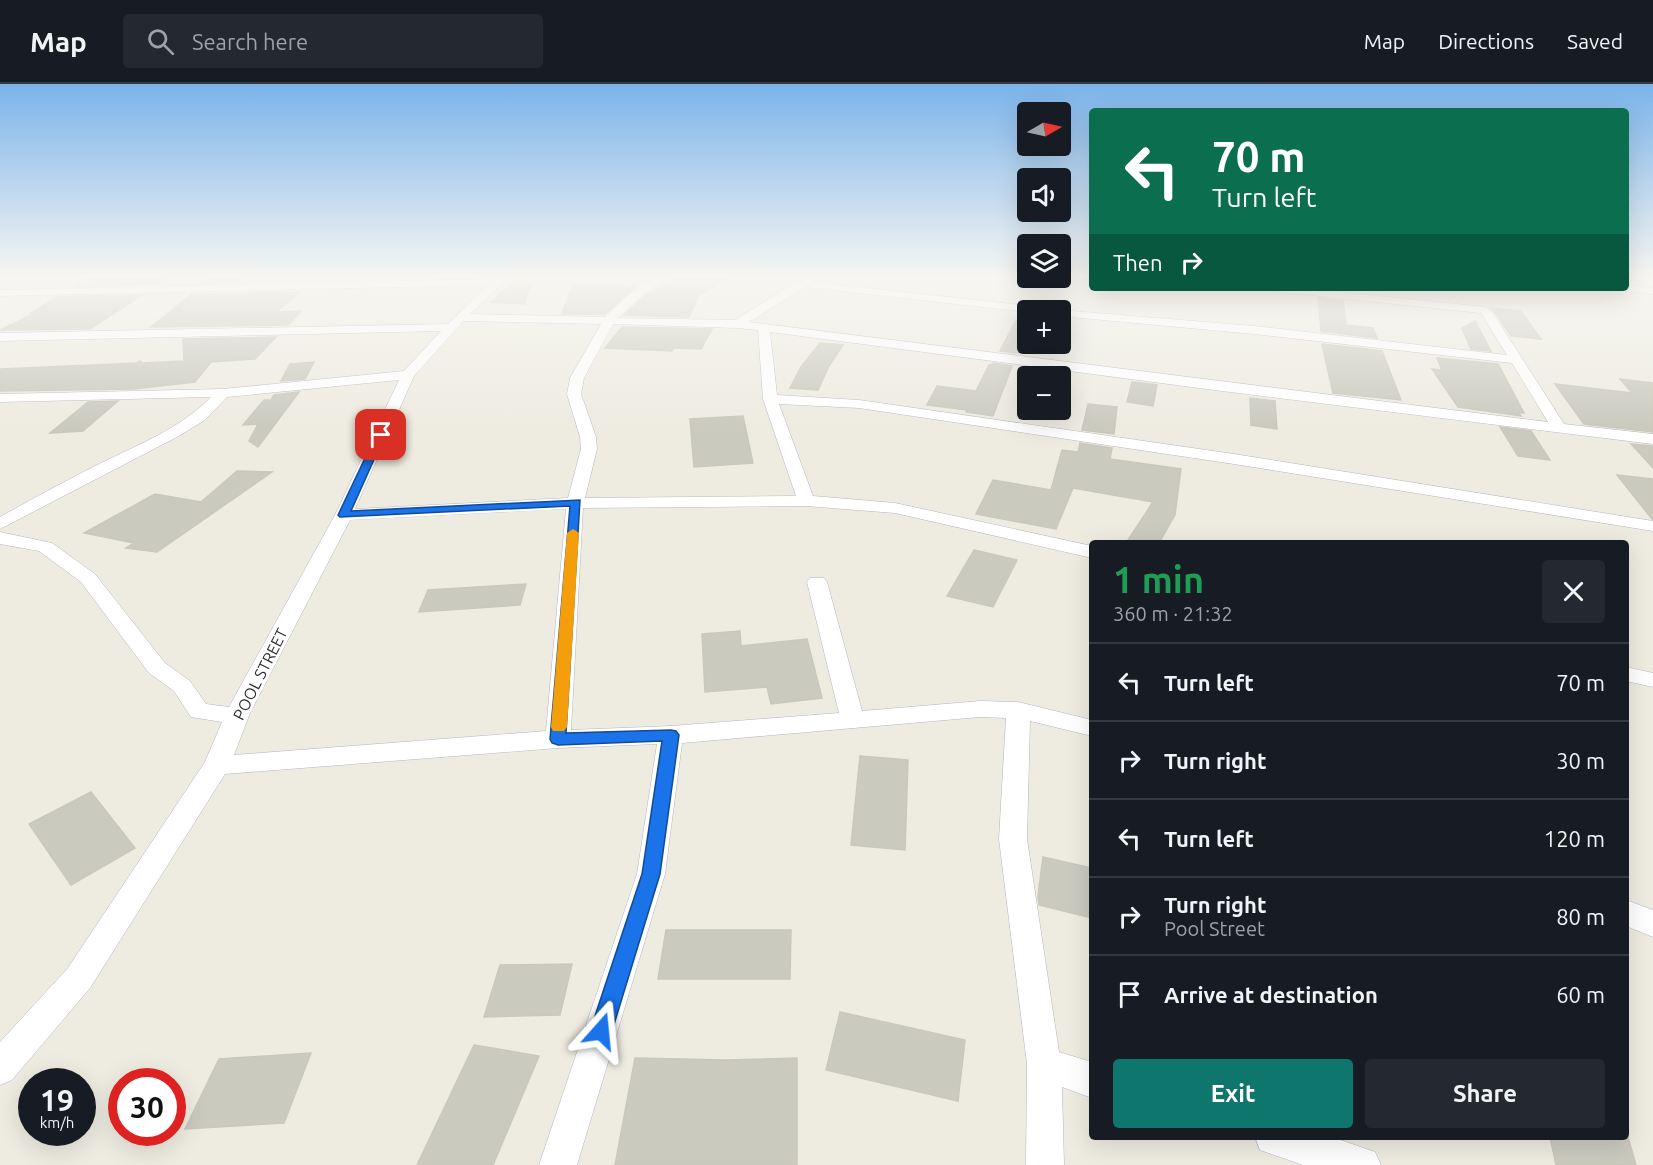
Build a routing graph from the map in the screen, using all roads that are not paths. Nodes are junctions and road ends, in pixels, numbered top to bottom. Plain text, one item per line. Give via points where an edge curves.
1 (351, 325) edge
2 (453, 325) edge
3 (607, 325) edge
4 (750, 325) edge
5 (1202, 325) edge
6 (1495, 325) edge
7 (764, 327) junction
8 (0, 337) edge
9 (1517, 360) junction
10 (408, 375) junction
11 (224, 393) junction
12 (0, 398) edge
13 (770, 399) junction
14 (1559, 428) junction
15 (1653, 439) edge
16 (806, 501) junction
17 (576, 503) junction
18 (344, 515) junction
19 (0, 524) edge
20 (1653, 526) edge
21 (0, 538) edge
22 (1089, 551) edge
23 (817, 582) dead end
24 (1629, 675) edge
25 (1653, 680) edge
26 (1018, 710) junction
27 (238, 713) junction
28 (853, 720) junction
29 (1089, 727) edge
30 (671, 735) junction
31 (558, 739) junction
32 (217, 765) junction
33 (1629, 914) edge
34 (1653, 924) edge
35 (1044, 1064) junction
36 (0, 1068) edge
37 (1089, 1079) edge
38 (1283, 1140) edge
39 (558, 1165) edge
40 (1045, 1165) edge
41 (1362, 1165) edge

1 - 8 street
2 - 10 street, POOL STREET
3 - 17 street via 578,378 574,394 589,449
4 - 7 street
5 - 9 street
6 - 9 street
7 - 13 street
7 - 14 street
9 - 14 street
10 - 11 street
10 - 18 street, POOL STREET
11 - 12 street
11 - 19 street via 200,417 172,434
13 - 16 street
13 - 20 street via 859,404
14 - 15 street
16 - 17 street
16 - 22 street via 895,508
17 - 18 street
17 - 31 street
18 - 27 street, POOL STREET
21 - 27 street via 45,547 88,578 157,668 182,686 199,711 235,716
23 - 28 street
24 - 25 street
26 - 28 street
26 - 29 street
26 - 35 street via 1013,839
27 - 32 street, POOL STREET
28 - 30 street
30 - 31 street
30 - 39 street via 651,874
31 - 32 street
32 - 36 street, POOL STREET via 79,978
33 - 34 street
35 - 37 street
35 - 40 street
38 - 41 street

